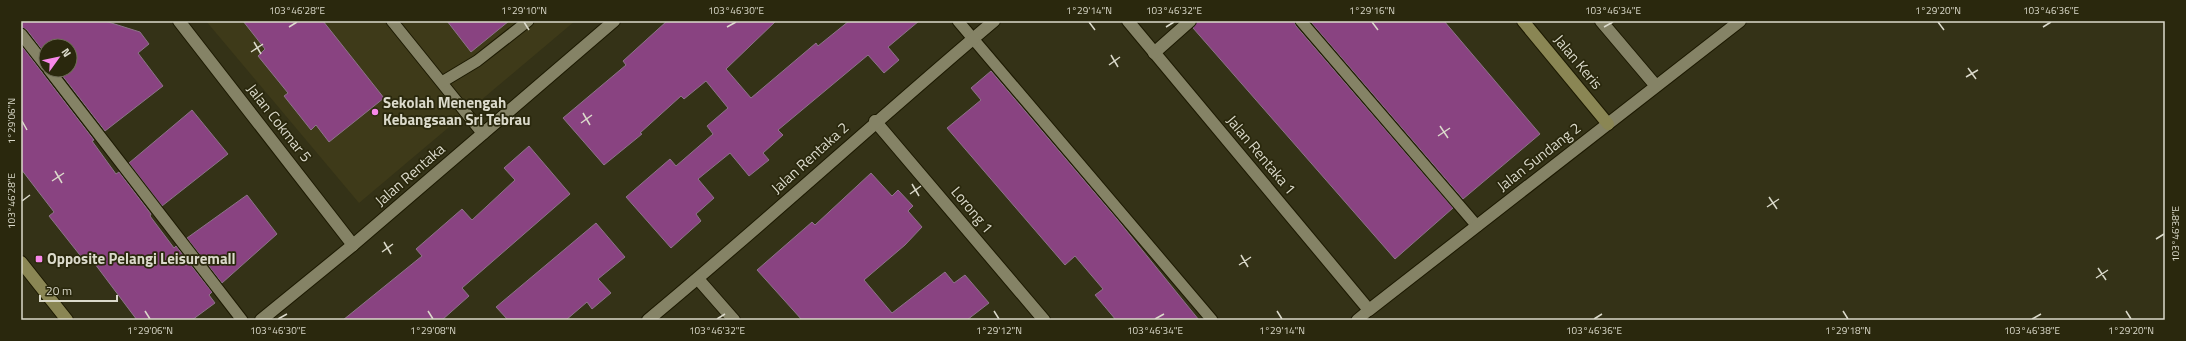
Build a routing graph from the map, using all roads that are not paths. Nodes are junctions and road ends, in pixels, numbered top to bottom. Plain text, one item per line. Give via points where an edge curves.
1 (179, 21) edge
2 (392, 21) edge
3 (528, 21) edge
4 (614, 21) edge
5 (958, 21) edge
6 (994, 21) edge
7 (1128, 21) edge
8 (1190, 21) edge
9 (1302, 21) edge
10 (1523, 21) edge
11 (1601, 21) edge
12 (1740, 21) edge
13 (21, 34) edge
14 (973, 38) junction
15 (1154, 53) junction
16 (38, 56) edge
17 (55, 78) edge
18 (442, 82) junction
19 (1656, 86) junction
20 (875, 122) junction
21 (1608, 124) junction
22 (483, 134) junction
23 (1477, 226) junction
24 (353, 245) junction
25 (21, 262) edge
26 (698, 278) junction
27 (1369, 310) junction
28 (66, 320) edge
29 (242, 320) edge
30 (261, 320) edge
31 (648, 320) edge
32 (734, 320) edge
33 (1044, 320) edge
34 (1212, 320) edge
35 (1357, 320) edge

1 - 24 street, Jalan Cokmar 5
2 - 18 lane
3 - 18 lane via 477,62
4 - 22 street, Jalan Rentaka
5 - 14 lane
6 - 14 street, Jalan Rentaka 2
7 - 15 street, Jalan Rentaka 1
8 - 15 street
9 - 23 lane
10 - 21 street, Jalan Keris
11 - 19 street
12 - 19 street, Jalan Sundang 2
13 - 16 lane
14 - 20 street, Jalan Rentaka 2
14 - 34 lane
15 - 27 street, Jalan Rentaka 1
17 - 29 lane
18 - 22 lane
19 - 21 street, Jalan Sundang 2
20 - 26 street, Jalan Rentaka 2
20 - 33 street, Lorong 1
21 - 23 street, Jalan Sundang 2
22 - 24 street, Jalan Rentaka
23 - 27 street, Jalan Sundang 2
24 - 30 street, Jalan Rentaka
25 - 28 street
26 - 31 street, Jalan Rentaka 2
26 - 32 street
27 - 35 lane, Jalan Sundang 2

